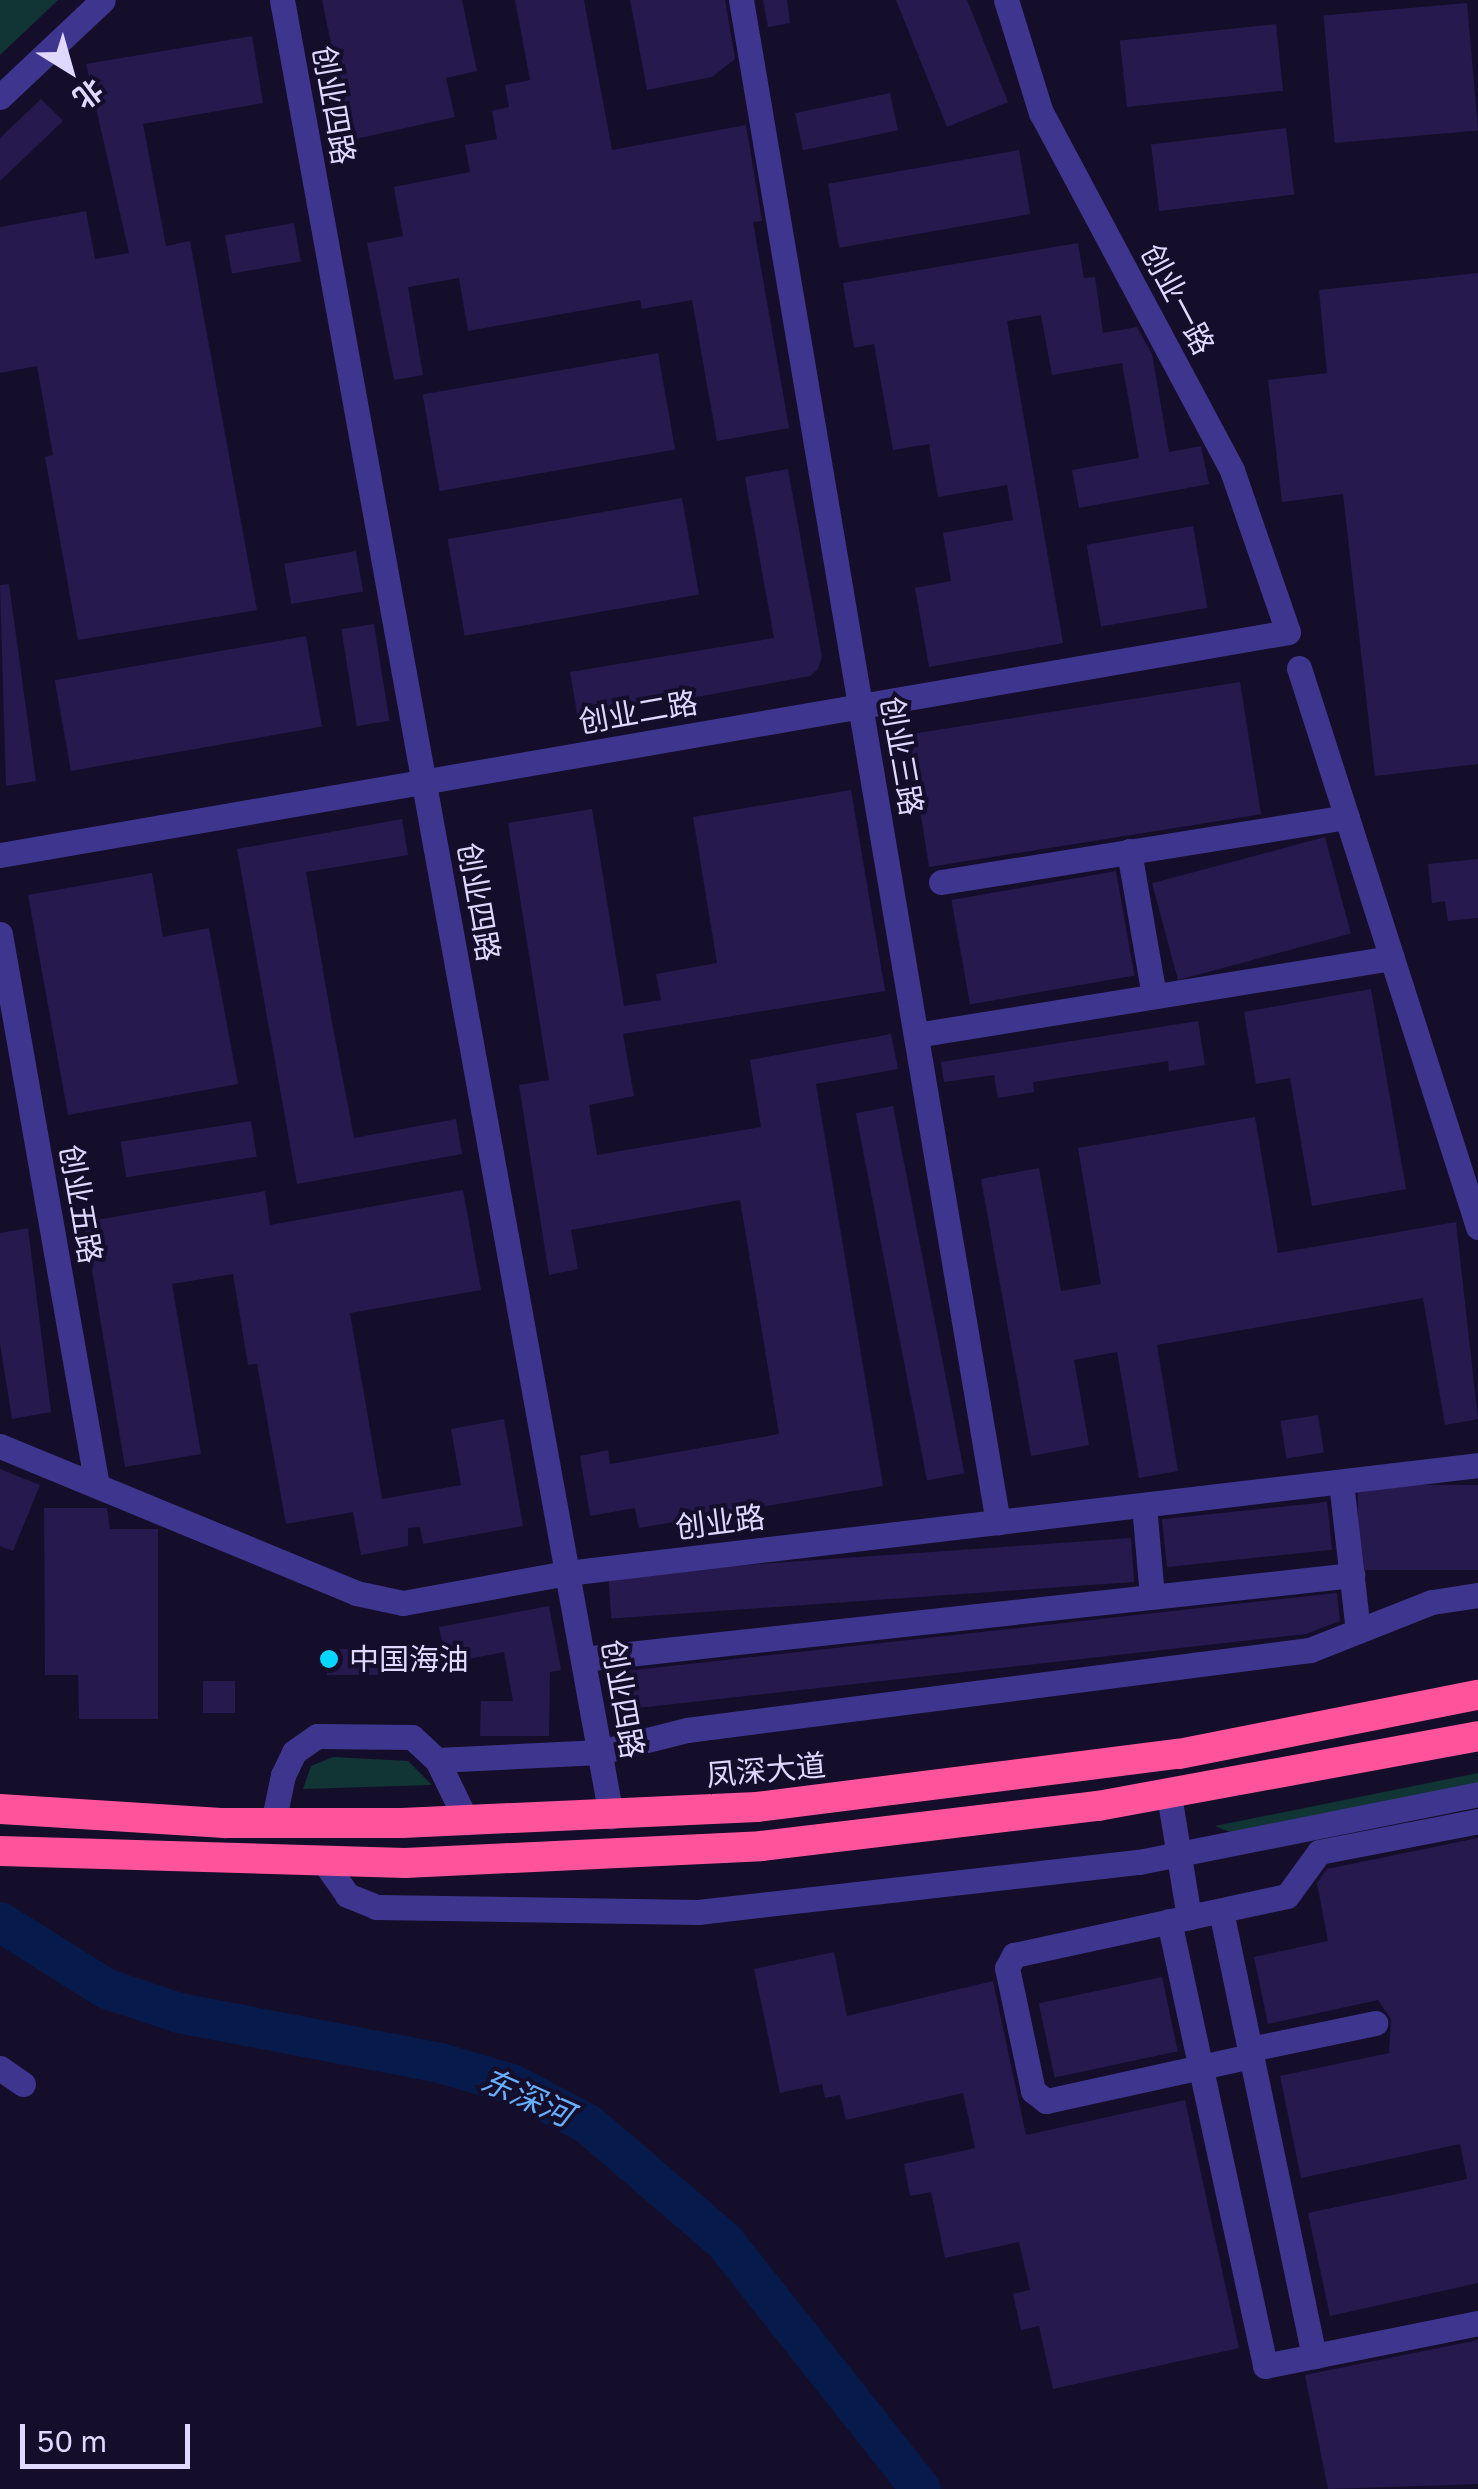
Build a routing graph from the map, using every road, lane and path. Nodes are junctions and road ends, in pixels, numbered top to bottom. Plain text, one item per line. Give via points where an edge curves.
1 (104, 0) edge
2 (282, 0) edge
3 (742, 0) edge
4 (1006, 0) edge
5 (0, 97) edge
6 (1288, 632) joint
7 (1300, 668) dead end
8 (860, 706) junction
9 (424, 782) junction
10 (1347, 817) junction
11 (1129, 852) junction
12 (0, 855) edge
13 (941, 882) dead end
14 (0, 934) edge
15 (1392, 958) junction
16 (1154, 996) junction
17 (916, 1034) junction
18 (1478, 1228) edge
19 (0, 1446) edge
20 (1478, 1465) edge
21 (1341, 1482) junction
22 (97, 1486) junction
23 (1144, 1505) junction
24 (998, 1522) junction
25 (568, 1573) junction
26 (1352, 1575) junction
27 (1478, 1596) edge
28 (1152, 1597) junction
29 (1358, 1631) junction
30 (583, 1659) junction
31 (1478, 1695) edge
32 (1478, 1736) edge
33 (600, 1752) junction
34 (437, 1760) junction
35 (1478, 1794) edge
36 (1169, 1795) junction
37 (0, 1809) edge
38 (611, 1816) junction
39 (1478, 1820) edge
40 (467, 1822) junction
41 (273, 1823) junction
42 (0, 1851) edge
43 (1178, 1854) junction
44 (325, 1863) junction
45 (1220, 1910) junction
46 (1179, 1919) junction
47 (1375, 2023) dead end
48 (1250, 2052) junction
49 (1201, 2067) junction
50 (0, 2068) edge
51 (23, 2084) dead end
52 (1478, 2323) edge
53 (1314, 2356) junction

1 - 5 street
2 - 9 street, 创业四路
3 - 8 street, 创业三路
4 - 6 street, 创业一路 via 1041,113 1232,470
6 - 8 street, 创业二路
7 - 10 street
8 - 9 street, 创业二路
8 - 17 street, 创业三路
9 - 12 street, 创业二路
9 - 25 street, 创业四路
10 - 11 street
10 - 15 street
11 - 13 street
11 - 16 street
14 - 22 street, 创业五路
15 - 16 street
15 - 18 street
16 - 17 street
17 - 24 street, 创业三路
19 - 22 street, 创业路
20 - 21 street, 创业路
21 - 23 street, 创业路
21 - 26 street
22 - 25 street, 创业路 via 378,1600 404,1603
23 - 24 street, 创业路
23 - 28 street
24 - 25 street, 创业路
25 - 30 street, 创业四路
26 - 28 street
26 - 29 street
27 - 29 street via 1432,1602
28 - 30 street
29 - 33 street via 1310,1650 687,1730
30 - 33 street, 创业四路
31 - 38 highway, 凤深大道 via 1263,1739 1010,1779
32 - 36 highway
33 - 34 street
33 - 38 street, 创业四路
34 - 40 street
34 - 41 street via 412,1737 317,1736 294,1752
35 - 43 street
36 - 43 street
36 - 44 highway via 761,1846
37 - 41 highway, 凤深大道
38 - 40 highway, 凤深大道
39 - 45 street via 1319,1852 1287,1896
40 - 41 highway, 凤深大道
42 - 44 highway
43 - 44 street via 672,1912 376,1906 347,1895
43 - 46 street
45 - 46 street
45 - 48 street
46 - 49 street
46 - 49 street via 1014,1955 1007,1968 1033,2091 1046,2101
47 - 48 street
48 - 49 street
48 - 53 street
49 - 53 street via 1265,2366
50 - 51 street
52 - 53 street

